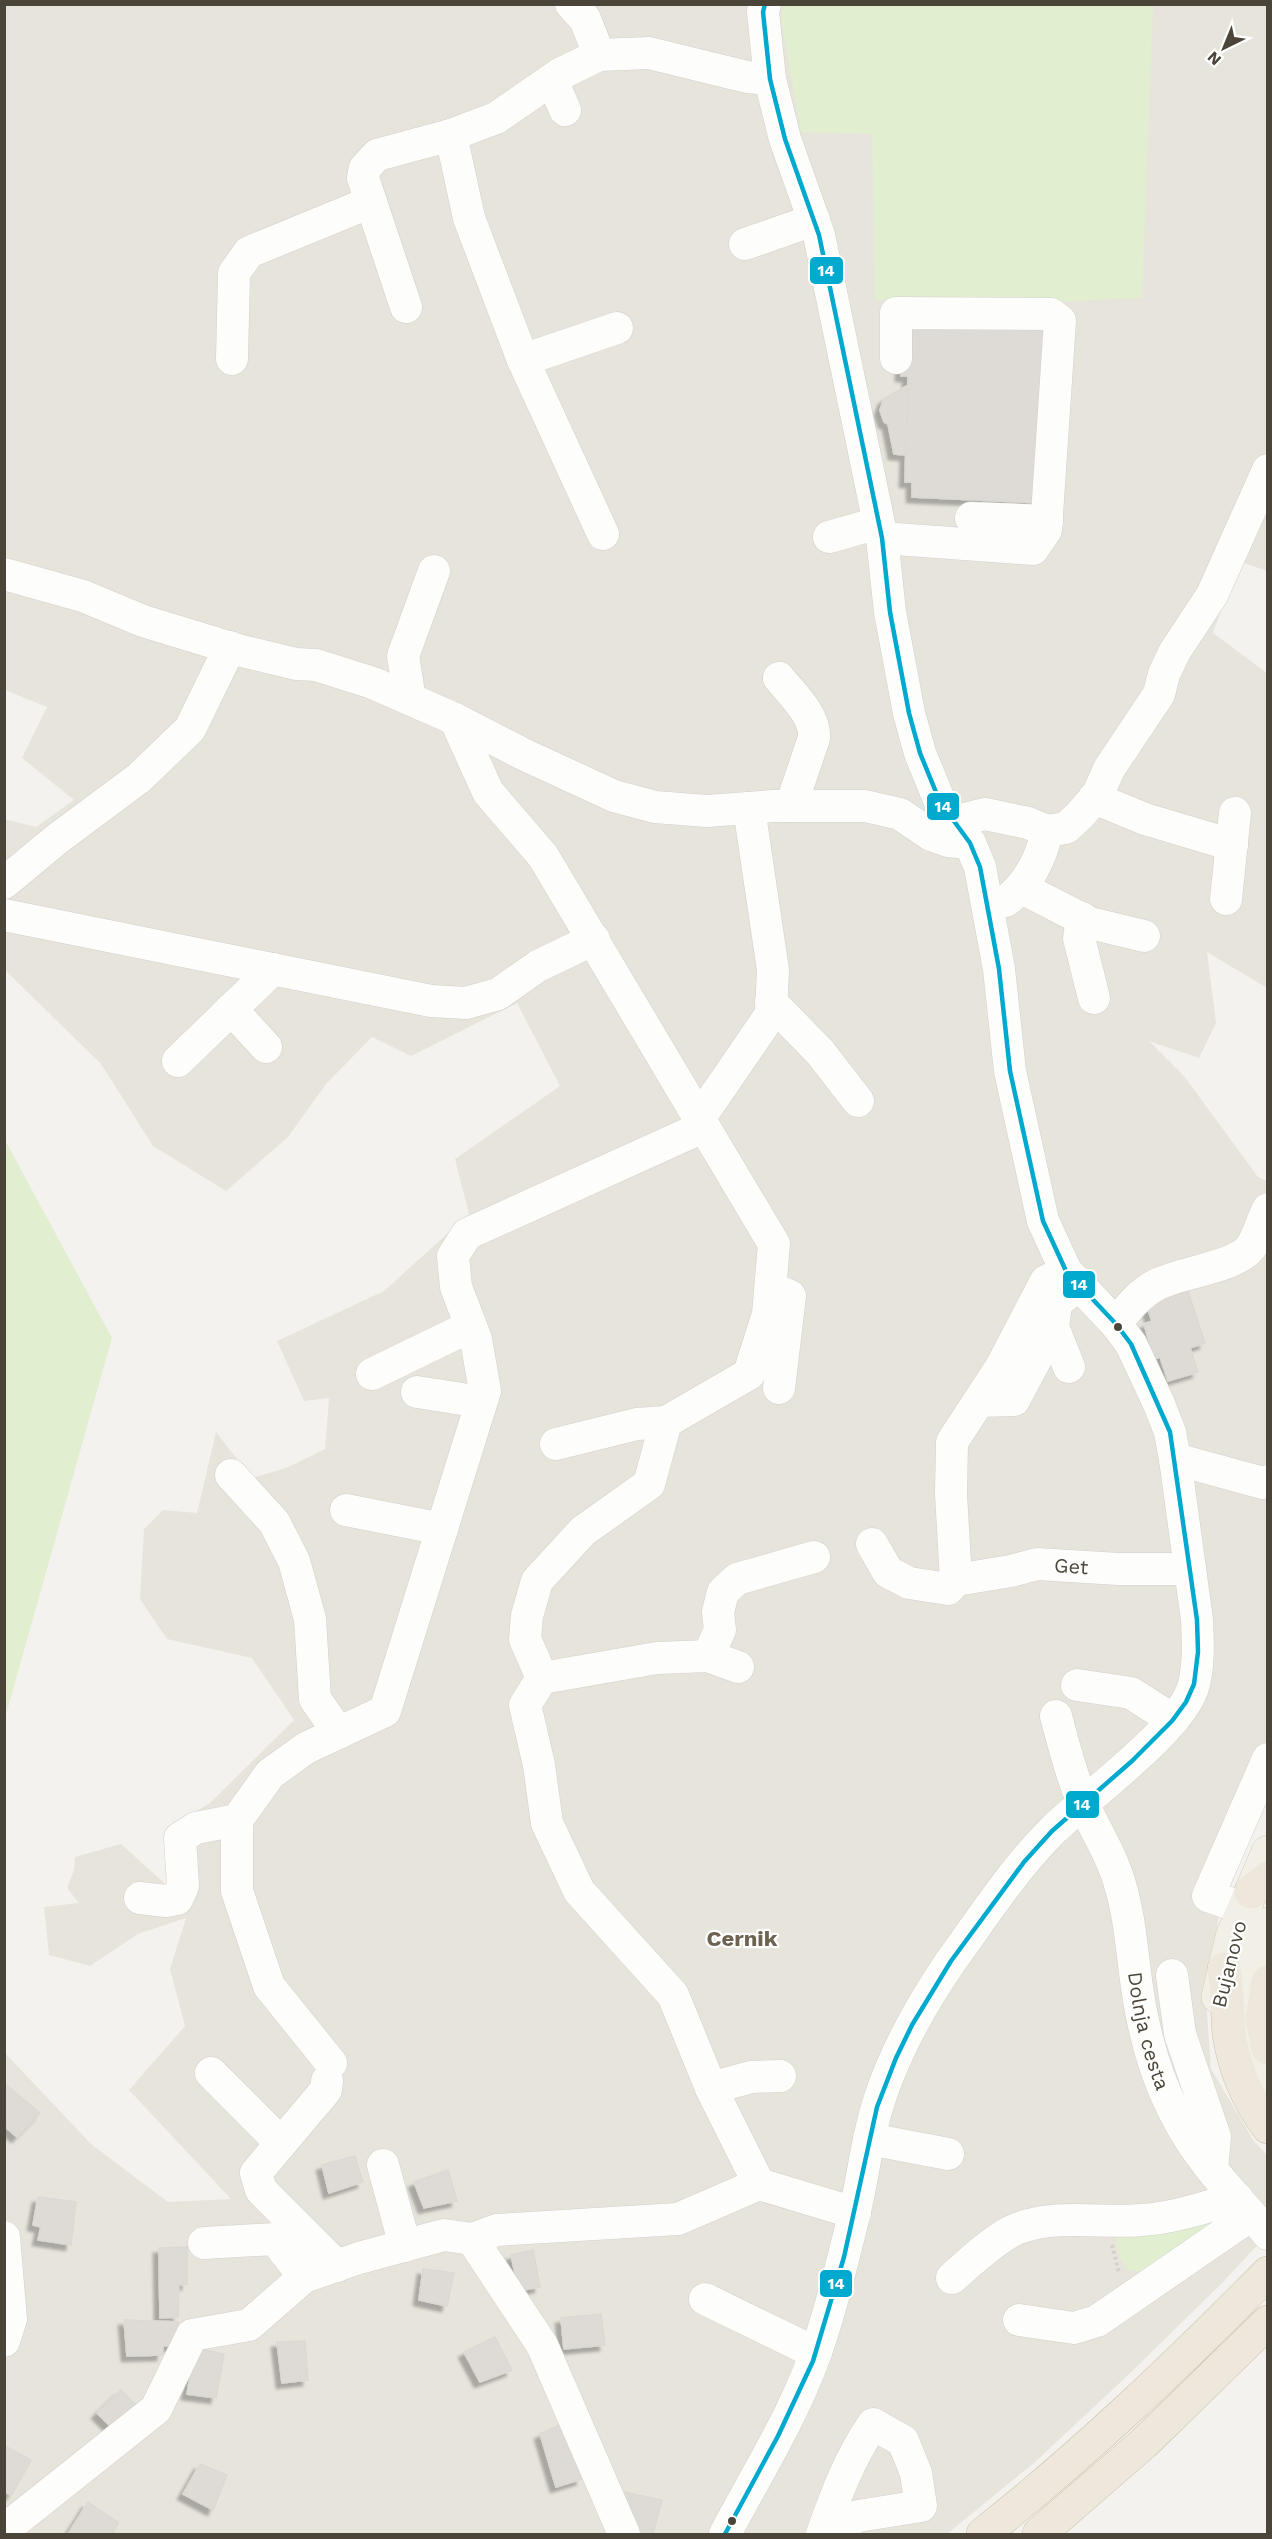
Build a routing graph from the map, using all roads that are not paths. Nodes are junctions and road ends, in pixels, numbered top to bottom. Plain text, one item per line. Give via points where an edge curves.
1 (571, 4) edge
2 (765, 4) edge
3 (599, 55) junction
4 (770, 79) junction
5 (552, 80) junction
6 (565, 110) dead end
7 (451, 135) junction
8 (371, 202) junction
9 (814, 220) junction
10 (745, 244) dead end
11 (406, 307) dead end
12 (617, 328) dead end
13 (896, 358) dead end
14 (232, 359) dead end
15 (523, 360) junction
16 (1268, 470) edge
17 (971, 518) dead end
18 (1047, 520) junction
19 (880, 531) junction
20 (603, 534) dead end
21 (829, 537) dead end
22 (434, 571) dead end
23 (4, 574) edge
24 (230, 647) junction
25 (779, 678) dead end
26 (410, 699) junction
27 (455, 719) junction
28 (1094, 798) junction
29 (792, 806) junction
30 (749, 808) junction
31 (1235, 813) dead end
32 (1047, 831) junction
33 (963, 832) junction
34 (1232, 845) junction
35 (4, 883) edge
36 (1022, 888) junction
37 (1226, 899) dead end
38 (989, 912) junction
39 (4, 915) edge
40 (1082, 918) junction
41 (1144, 936) dead end
42 (594, 939) junction
43 (273, 969) junction
44 (1094, 998) dead end
45 (771, 1002) junction
46 (231, 1010) junction
47 (266, 1047) dead end
48 (178, 1061) dead end
49 (853, 1084) dead end
50 (701, 1123) junction
51 (1268, 1209) edge
52 (1072, 1278) junction
53 (770, 1287) junction
54 (1116, 1324) junction
55 (471, 1326) junction
56 (1053, 1327) junction
57 (1069, 1367) dead end
58 (372, 1374) dead end
59 (779, 1388) dead end
60 (417, 1392) dead end
61 (980, 1401) junction
62 (481, 1402) junction
63 (666, 1422) junction
64 (556, 1444) dead end
65 (1175, 1459) junction
66 (231, 1475) dead end
67 (1268, 1481) edge
68 (346, 1510) dead end
69 (442, 1529) junction
70 (872, 1544) dead end
71 (814, 1557) dead end
72 (1190, 1569) junction
73 (956, 1580) junction
74 (708, 1656) junction
75 (738, 1667) dead end
76 (542, 1678) junction
77 (1077, 1685) dead end
78 (1056, 1716) dead end
79 (1173, 1720) junction
80 (339, 1733) junction
81 (1268, 1759) edge
82 (1083, 1803) junction
83 (237, 1820) junction
84 (1268, 1852) edge
85 (140, 1898) dead end
86 (1257, 1900) edge
87 (1224, 1969) junction
88 (1172, 1976) dead end
89 (1268, 1982) edge
90 (1268, 2048) edge
91 (211, 2073) dead end
92 (780, 2076) dead end
93 (1268, 2084) edge
94 (711, 2088) junction
95 (1268, 2127) edge
96 (869, 2139) junction
97 (1268, 2140) edge
98 (282, 2143) junction
99 (948, 2154) dead end
100 (383, 2165) dead end
101 (1212, 2169) junction
102 (759, 2184) junction
103 (855, 2213) junction
104 (1252, 2216) edge
105 (4, 2236) edge
106 (472, 2239) junction
107 (204, 2243) dead end
108 (405, 2246) junction
109 (1268, 2253) edge
110 (337, 2266) junction
111 (1268, 2273) edge
112 (304, 2277) junction
113 (952, 2277) dead end
114 (705, 2299) dead end
115 (1232, 2309) junction
116 (1019, 2320) dead end
117 (1263, 2330) edge
118 (4, 2341) edge
119 (816, 2353) junction
120 (4, 2530) edge
121 (624, 2535) edge
122 (725, 2535) edge
123 (983, 2535) edge
124 (1039, 2535) edge

1 - 3 street via 585,19
2 - 4 street
3 - 4 street via 649,53
3 - 5 street
4 - 9 street via 785,139
5 - 6 street
5 - 7 street via 496,118
7 - 8 street via 377,155 365,168 363,178
7 - 15 street via 469,218
8 - 11 street
8 - 14 street via 249,252 234,273
9 - 10 street
9 - 19 street
12 - 15 street
13 - 18 street via 896,314 1051,314 1060,321
15 - 20 street
16 - 28 street via 1212,595 1175,651 1159,694
17 - 18 street
18 - 19 street via 1046,530 1033,549
19 - 21 street
19 - 33 street via 909,713 930,780 940,802
22 - 26 street via 403,657
23 - 24 street via 83,596 143,621
24 - 26 street via 296,664 316,664
24 - 35 street via 190,729 139,778
25 - 29 street via 815,729
26 - 27 street
27 - 30 street via 614,796 677,809
27 - 42 street via 488,792 543,856
28 - 32 street via 1066,828
28 - 34 street via 1144,819
29 - 30 street
29 - 33 street via 866,806 885,810 900,814 931,835 948,841
30 - 45 street via 772,970
31 - 34 street
32 - 33 street via 985,814
32 - 36 street via 1044,848
33 - 38 street via 980,867
34 - 37 street
36 - 38 street
36 - 40 street
38 - 52 street via 1010,1071 1037,1198 1043,1221
39 - 43 street
40 - 41 street
40 - 44 street via 1079,938
42 - 43 street via 538,966 498,994 466,1003 431,1000
42 - 50 street
43 - 46 street
45 - 49 street
45 - 50 street via 771,1014
46 - 47 street
46 - 48 street
50 - 53 street via 774,1244
50 - 55 street via 467,1234 453,1256 456,1287
51 - 54 street via 1251,1247 1241,1256 1155,1285 1131,1303
52 - 54 street
52 - 56 street via 1056,1304
52 - 61 street via 1046,1281
53 - 59 street via 790,1296
53 - 63 street via 768,1314 749,1374
54 - 65 street via 1131,1344 1159,1404
55 - 58 street
55 - 62 street via 484,1391
56 - 57 street
56 - 61 street via 1014,1400
60 - 62 street
61 - 73 street via 952,1442
62 - 69 street
63 - 64 street via 637,1424
63 - 76 street via 649,1484 583,1531 537,1581 525,1639
65 - 67 street via 1263,1483
65 - 72 street
66 - 80 street via 274,1522 294,1561 310,1619 315,1699
68 - 69 street
69 - 80 street via 385,1711
70 - 73 street, Get via 888,1572 909,1583 948,1589
71 - 74 street via 737,1579 723,1592 718,1612 720,1630
72 - 73 street, Get via 1037,1564
72 - 79 street via 1198,1651 1194,1686
74 - 75 street
74 - 76 street via 657,1658
76 - 94 street via 525,1706 547,1823 579,1891 673,1995
77 - 79 street via 1131,1693
78 - 82 street, Dolnja cesta
79 - 82 street
80 - 83 street via 306,1748 270,1774
81 - 86 street via 1208,1896
82 - 96 street via 1022,1863 949,1965 897,2052
82 - 101 street, Dolnja cesta via 1124,1897 1142,2018 1159,2075 1178,2120
83 - 85 street via 196,1828 180,1838 183,1886 177,1899
83 - 98 street via 237,1891 269,1986 329,2072 326,2090
84 - 86 main road, Bujanovo
86 - 87 main road, Bujanovo via 1232,1937
86 - 93 main road, Bujanovo via 1257,1962 1249,2007 1253,2047
87 - 95 highway via 1229,2033 1237,2068
87 - 97 main road, Bujanovo via 1216,2013 1221,2055 1234,2093
88 - 101 street via 1180,2034 1215,2137
89 - 90 highway via 1262,2018
91 - 98 street
92 - 94 street via 751,2077
94 - 102 street
96 - 99 street
96 - 103 street
98 - 110 street via 256,2173 261,2190
100 - 108 street
101 - 104 street, Dolnja cesta
102 - 103 street
102 - 106 street via 678,2219 497,2230
103 - 119 street
104 - 113 street via 1042,2221 1011,2232
104 - 116 street via 1097,2321 1074,2328
105 - 118 street via 11,2319
106 - 108 street via 444,2235
106 - 121 street via 542,2345
107 - 112 street via 275,2239
108 - 110 street
109 - 115 highway via 1249,2274
110 - 112 street
111 - 115 highway
112 - 120 street via 249,2325 192,2335 156,2409
114 - 119 street
115 - 123 highway via 1114,2424
117 - 124 highway via 1144,2443
119 - 122 street via 792,2412

